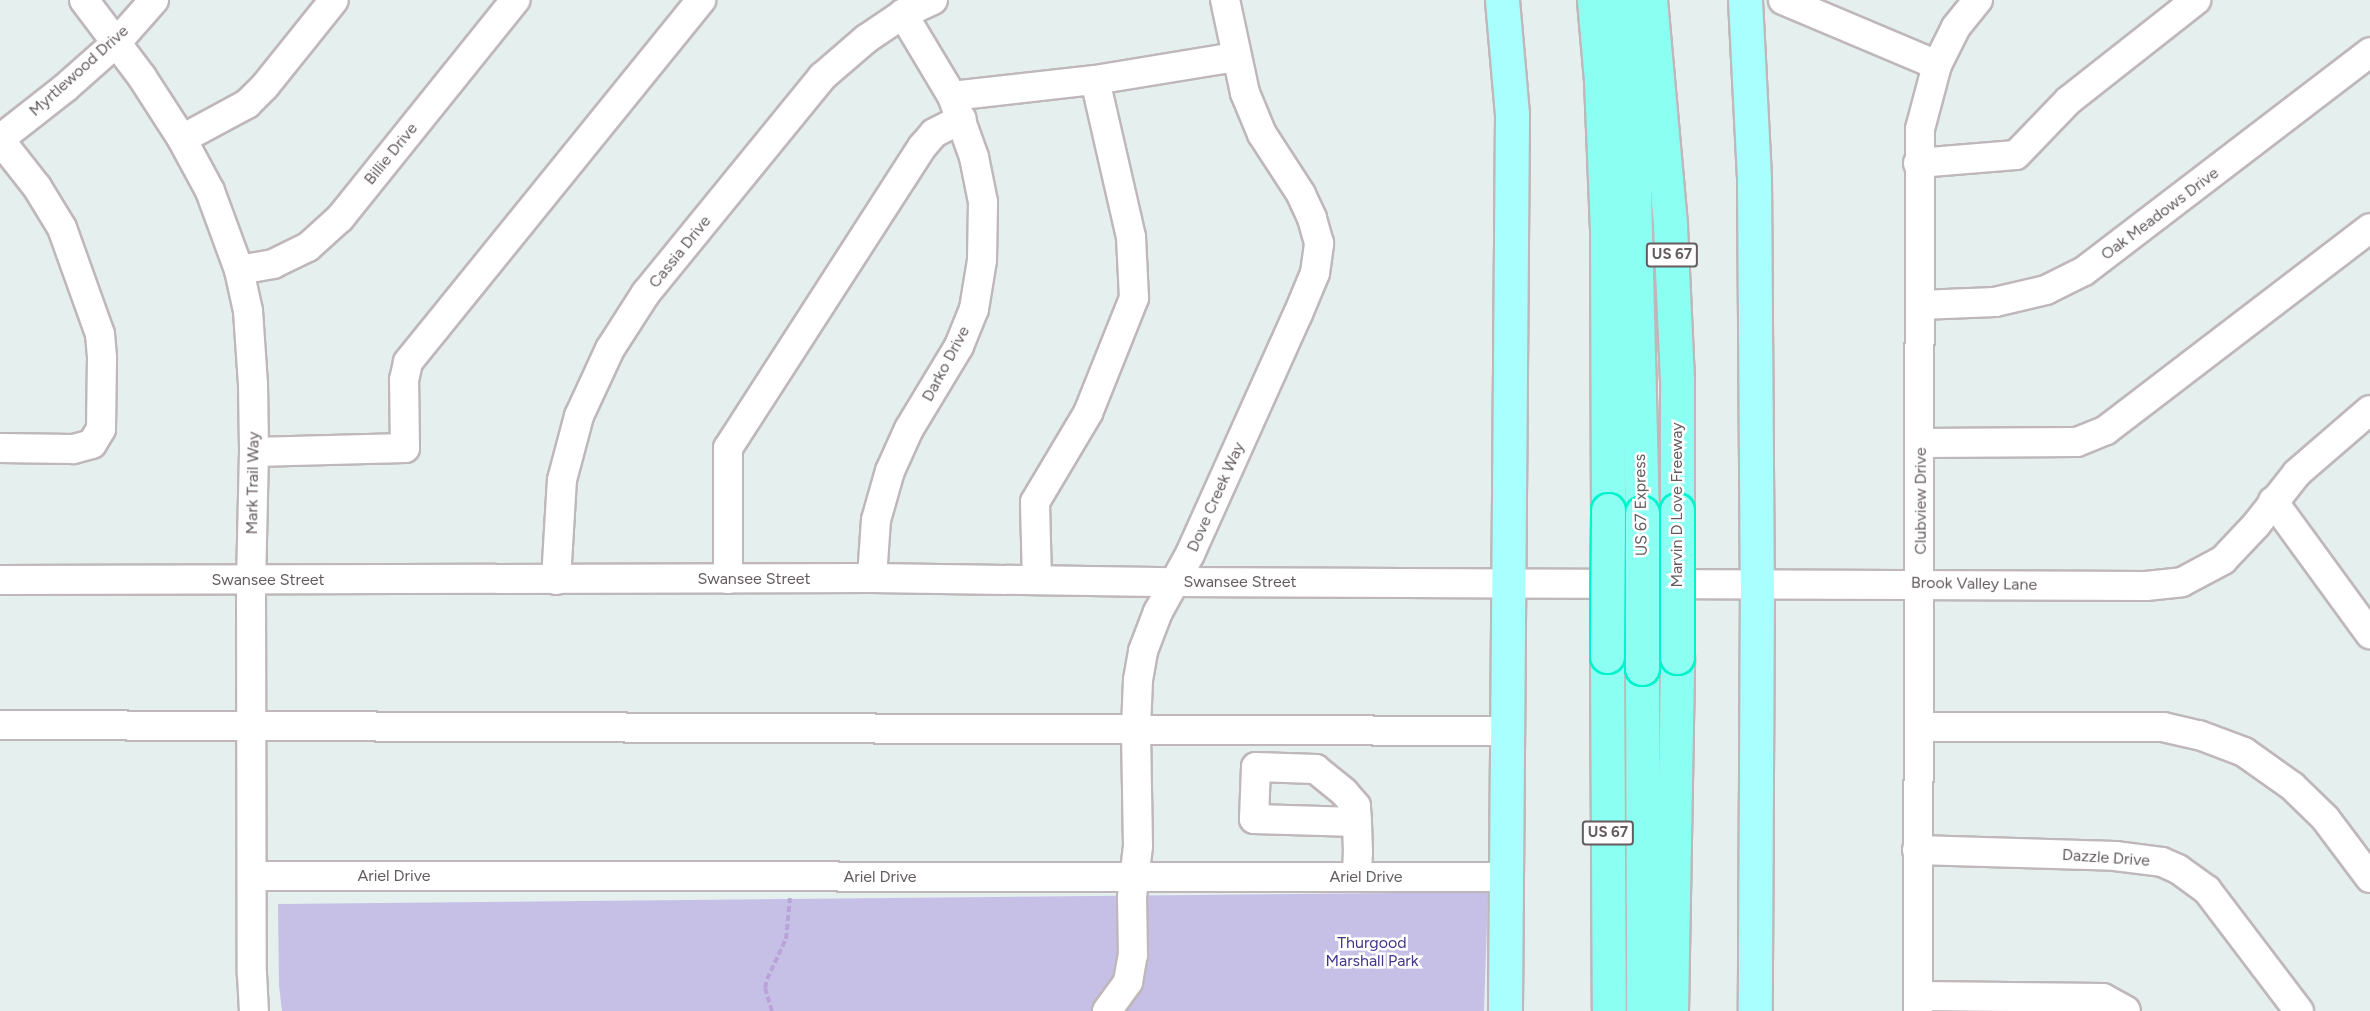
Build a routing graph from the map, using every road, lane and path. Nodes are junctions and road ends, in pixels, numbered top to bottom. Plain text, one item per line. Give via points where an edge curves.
1 (84, 0) edge
2 (154, 0) edge
3 (334, 0) edge
4 (515, 0) edge
5 (701, 0) edge
6 (933, 0) edge
7 (1225, 0) edge
8 (1502, 0) edge
9 (1594, 0) edge
10 (1621, 0) edge
11 (1650, 0) edge
12 (1745, 0) edge
13 (1783, 0) edge
14 (1978, 0) edge
15 (2196, 0) edge
16 (903, 14) junction
17 (117, 42) junction
18 (2370, 52) edge
19 (1236, 57) junction
20 (1937, 65) junction
21 (1095, 80) junction
22 (957, 108) junction
23 (0, 139) edge
24 (182, 139) junction
25 (1918, 163) junction
26 (2370, 228) edge
27 (239, 270) junction
28 (1920, 305) junction
29 (2370, 410) edge
30 (1921, 443) junction
31 (0, 448) edge
32 (254, 452) junction
33 (2272, 501) junction
34 (872, 578) junction
35 (728, 579) junction
36 (0, 580) edge
37 (251, 580) junction
38 (556, 580) junction
39 (1037, 580) junction
40 (1174, 582) junction
41 (1509, 583) junction
42 (1921, 583) junction
43 (1757, 584) junction
44 (2370, 634) edge
45 (0, 725) edge
46 (252, 726) junction
47 (1919, 727) junction
48 (1136, 728) junction
49 (1508, 731) junction
50 (1357, 822) junction
51 (1917, 850) junction
52 (253, 876) junction
53 (1135, 876) junction
54 (791, 877) junction
55 (1357, 877) junction
56 (1507, 877) junction
57 (2370, 878) edge
58 (1918, 1003) edge
59 (254, 1011) edge
60 (772, 1011) edge
61 (1107, 1011) edge
62 (1505, 1011) edge
63 (1609, 1011) edge
64 (1643, 1011) edge
65 (1671, 1011) edge
66 (1755, 1011) edge
67 (2127, 1011) edge
68 (2299, 1011) edge

1 - 17 street, Mark Trail Way
2 - 17 street, Myrtlewood Drive
3 - 24 street via 247,104
4 - 27 street, Billie Drive via 340,218 308,247 273,264
5 - 32 street via 408,362 404,380 405,448
6 - 16 street, Cassia Drive
7 - 19 street, Dove Creek Way
8 - 41 main road via 1512,115
9 - 63 highway, US 67, bridge via 1607,227
10 - 64 highway, US 67 Express, bridge via 1634,191 1642,513
11 - 65 highway, Marvin D Love Freeway / US 67, bridge via 1670,226 1677,381
12 - 43 main road via 1754,178
13 - 20 street
14 - 20 street, Clubview Drive via 1956,27
15 - 25 street via 2069,100 2016,155
16 - 22 street, Darko Drive
16 - 38 street, Cassia Drive via 822,77 646,293 610,349 579,416 562,480
17 - 23 street, Myrtlewood Drive
17 - 24 street, Mark Trail Way
18 - 28 street, Oak Meadows Drive via 2084,271 2046,290 1995,302
19 - 21 street
19 - 40 street, Dove Creek Way via 1262,134 1301,194 1319,243 1315,273 1298,314
20 - 25 street, Clubview Drive via 1920,129
21 - 22 street
21 - 39 street via 1131,237 1134,298 1088,413 1035,502
22 - 34 street, Darko Drive via 974,157 983,202 982,260 974,309 959,346 909,429 890,471 876,520
22 - 35 street via 922,147 728,448
23 - 31 street via 62,228 100,334 102,358 100,429 92,444 73,449
24 - 27 street, Mark Trail Way via 210,190
25 - 28 street, Clubview Drive
26 - 30 street via 2106,430 2077,442
27 - 32 street, Mark Trail Way via 248,311
28 - 30 street, Clubview Drive
29 - 33 street, Brook Valley Lane via 2296,473
30 - 42 street, Clubview Drive
32 - 37 street, Mark Trail Way
33 - 42 street, Brook Valley Lane via 2238,546 2182,582 2146,586
33 - 44 street
34 - 35 street, Swansee Street
34 - 39 street, Swansee Street
35 - 38 street, Swansee Street
36 - 37 street, Swansee Street
37 - 38 street, Swansee Street
37 - 46 street, Mark Trail Way
39 - 40 street, Swansee Street
40 - 41 street, Swansee Street
40 - 48 street, Dove Creek Way via 1143,651
41 - 43 street, Brook Valley Lane
41 - 49 main road
42 - 43 street, Brook Valley Lane
42 - 47 street, Clubview Drive
43 - 66 main road
45 - 46 street
46 - 48 street
46 - 52 street, Mark Trail Way
47 - 51 street, Clubview Drive
47 - 57 street via 2163,727 2199,735 2244,752 2292,786 2325,818
48 - 49 street
48 - 53 street, Dove Creek Way
49 - 56 main road
50 - 50 street via 1254,819 1256,767 1316,770 1328,776 1356,806
50 - 55 street
51 - 58 street, Clubview Drive
51 - 68 street, Dazzle Drive via 2115,856 2162,862 2207,890
52 - 54 street, Ariel Drive
52 - 59 street, Mark Trail Way
53 - 54 street, Ariel Drive
53 - 55 street, Ariel Drive
53 - 61 street, Dove Creek Way via 1133,955 1128,982
54 - 60 path via 786,939 765,988
55 - 56 street, Ariel Drive
56 - 62 main road
58 - 67 street via 2103,998

